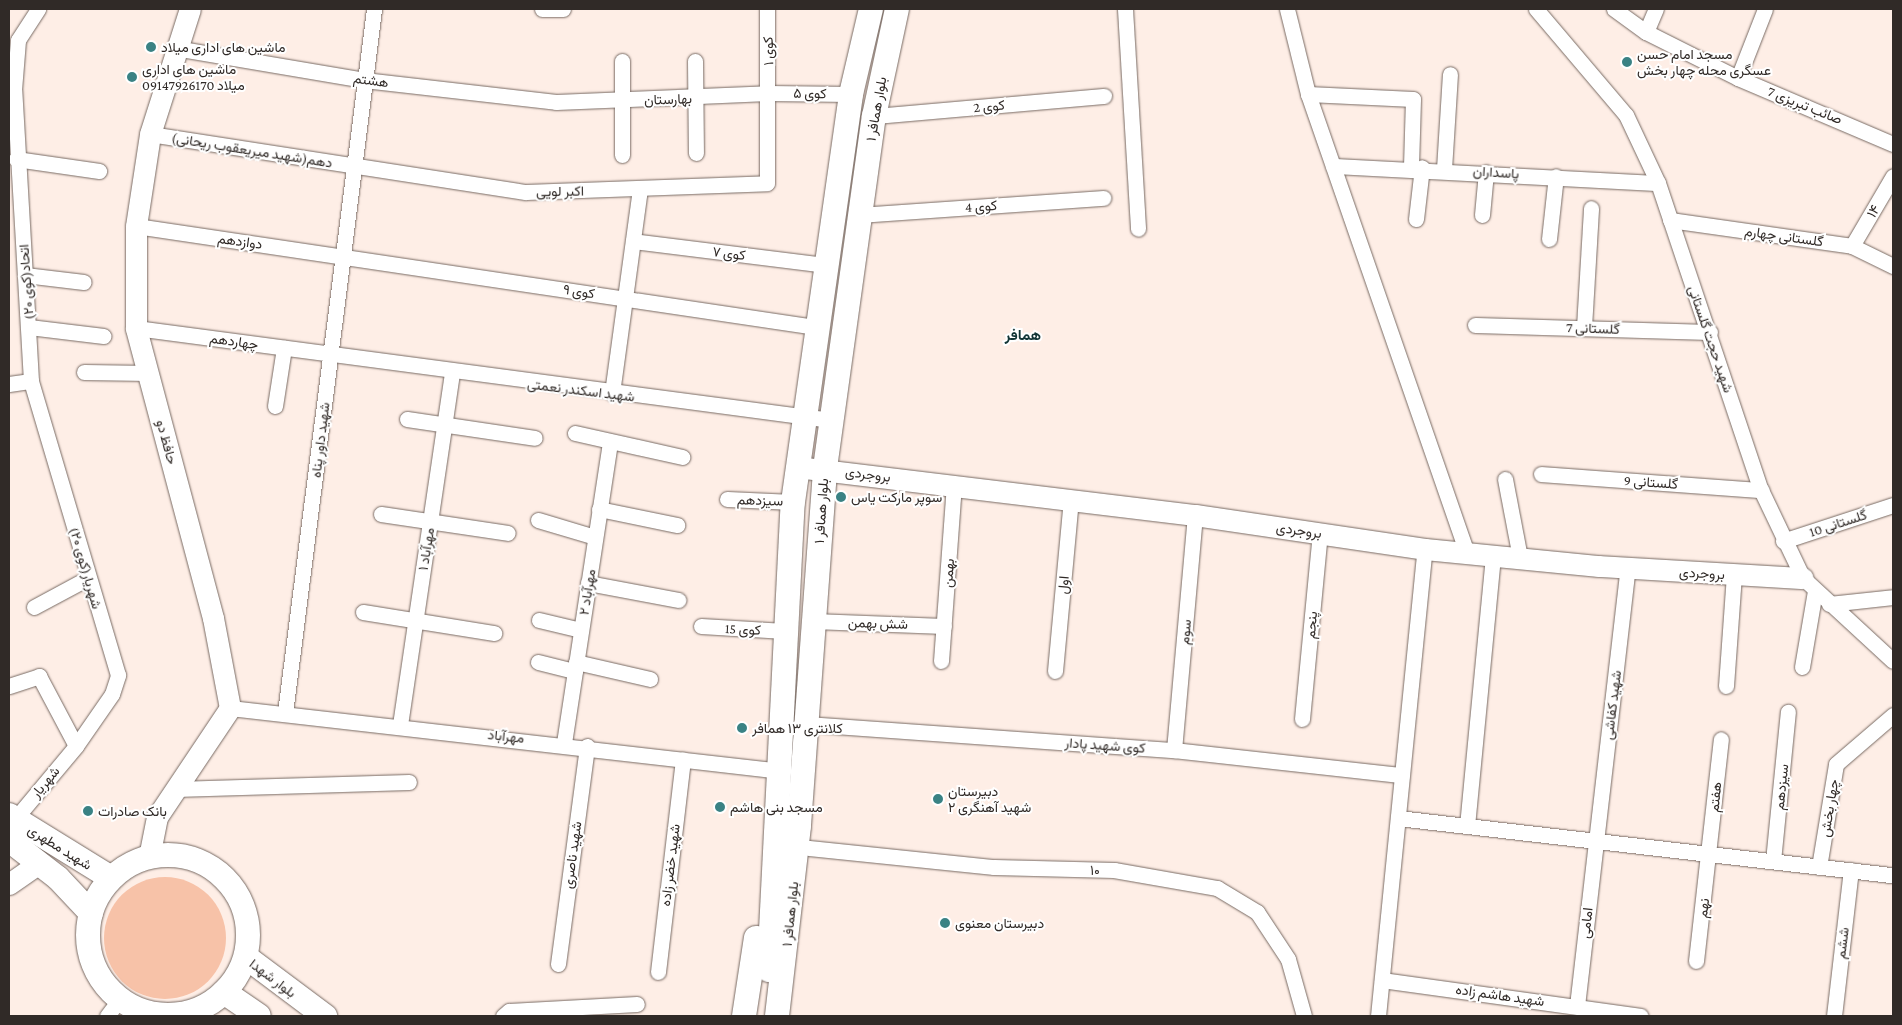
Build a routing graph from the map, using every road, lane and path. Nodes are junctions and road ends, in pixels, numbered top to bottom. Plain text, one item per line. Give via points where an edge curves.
1 (38, 9) edge
2 (190, 9) edge
3 (374, 9) edge
4 (542, 9) edge
5 (767, 9) edge
6 (871, 9) edge
7 (897, 9) edge
8 (1124, 9) edge
9 (1287, 9) edge
10 (1536, 9) edge
11 (1614, 9) edge
12 (1656, 9) edge
13 (1765, 9) edge
14 (563, 10) edge
15 (1646, 32) junction
16 (174, 48) junction
17 (622, 61) dead end
18 (695, 61) dead end
19 (1450, 74) dead end
20 (1738, 78) junction
21 (364, 80) junction
22 (12, 90) edge
23 (768, 93) junction
24 (851, 94) junction
25 (1308, 94) junction
26 (1104, 96) dead end
27 (695, 98) junction
28 (623, 100) junction
29 (568, 102) joint
30 (874, 116) junction
31 (150, 134) junction
32 (1893, 144) edge
33 (696, 153) dead end
34 (622, 155) dead end
35 (16, 159) junction
36 (355, 166) junction
37 (1333, 166) junction
38 (1416, 167) junction
39 (1444, 169) junction
40 (100, 171) dead end
41 (1486, 172) junction
42 (1556, 176) junction
43 (1893, 176) edge
44 (767, 183) joint
45 (1658, 183) junction
46 (640, 190) junction
47 (1103, 198) dead end
48 (1591, 208) dead end
49 (1482, 214) dead end
50 (860, 215) junction
51 (1416, 219) dead end
52 (1670, 220) junction
53 (136, 226) junction
54 (1138, 229) dead end
55 (1549, 240) dead end
56 (633, 241) junction
57 (1852, 246) junction
58 (343, 256) junction
59 (825, 265) junction
60 (1893, 266) edge
61 (25, 275) junction
62 (84, 282) dead end
63 (625, 298) junction
64 (1476, 325) dead end
65 (29, 326) junction
66 (815, 327) junction
67 (1584, 327) junction
68 (136, 328) junction
69 (1710, 332) junction
70 (103, 336) dead end
71 (284, 348) junction
72 (331, 355) junction
73 (84, 372) dead end
74 (148, 373) junction
75 (452, 373) junction
76 (31, 381) junction
77 (9, 384) edge
78 (612, 394) junction
79 (275, 406) dead end
80 (407, 419) dead end
81 (803, 419) junction
82 (831, 420) junction
83 (445, 422) junction
84 (575, 433) dead end
85 (535, 438) dead end
86 (610, 441) junction
87 (682, 458) dead end
88 (797, 467) junction
89 (825, 468) junction
90 (1541, 474) dead end
91 (1505, 479) dead end
92 (954, 485) junction
93 (1761, 490) junction
94 (727, 499) dead end
95 (1071, 499) junction
96 (793, 502) junction
97 (1893, 505) edge
98 (599, 510) junction
99 (381, 514) dead end
100 (1196, 515) junction
101 (538, 520) dead end
102 (430, 521) junction
103 (677, 525) dead end
104 (1320, 532) junction
105 (508, 533) dead end
106 (595, 537) junction
107 (1783, 541) junction
108 (1425, 549) junction
109 (1467, 553) junction
110 (1494, 556) junction
111 (1520, 558) junction
112 (1628, 568) junction
113 (1734, 574) junction
114 (88, 578) junction
115 (588, 583) junction
116 (1809, 584) junction
117 (1893, 597) edge
118 (678, 600) dead end
119 (1829, 604) junction
120 (34, 606) dead end
121 (363, 612) dead end
122 (416, 620) junction
123 (539, 620) dead end
124 (813, 621) junction
125 (701, 626) dead end
126 (944, 626) junction
127 (581, 630) junction
128 (785, 631) junction
129 (494, 633) dead end
130 (942, 661) dead end
131 (1893, 661) edge
132 (538, 662) dead end
133 (576, 667) junction
134 (1802, 668) dead end
135 (1055, 672) dead end
136 (650, 679) dead end
137 (9, 686) edge
138 (1726, 686) dead end
139 (230, 708) junction
140 (1788, 712) dead end
141 (285, 713) junction
142 (1893, 715) edge
143 (1302, 719) dead end
144 (807, 724) junction
145 (400, 725) junction
146 (1721, 739) dead end
147 (564, 743) junction
148 (76, 746) junction
149 (587, 746) junction
150 (1174, 750) junction
151 (683, 758) junction
152 (781, 771) junction
153 (1402, 775) junction
154 (409, 782) dead end
155 (175, 789) junction
156 (1398, 818) junction
157 (11, 824) edge
158 (787, 825) junction
159 (1467, 826) junction
160 (1595, 841) junction
161 (809, 848) junction
162 (1710, 854) junction
163 (149, 857) junction
164 (1773, 861) junction
165 (38, 864) junction
166 (1819, 867) junction
167 (1851, 870) junction
168 (1893, 875) edge
169 (111, 878) junction
170 (9, 884) edge
171 (91, 913) junction
172 (246, 957) junction
173 (1696, 961) dead end
174 (558, 964) dead end
175 (658, 972) dead end
176 (1382, 980) junction
177 (224, 992) junction
178 (637, 1004) dead end
179 (1577, 1006) junction
180 (114, 1008) edge
181 (1618, 1014) edge
182 (258, 1016) edge
183 (325, 1016) edge
184 (503, 1016) edge
185 (744, 1016) edge
186 (763, 1016) edge
187 (777, 1016) edge
188 (792, 1016) edge
189 (1304, 1016) edge
190 (1378, 1016) edge
191 (1641, 1016) edge
192 (1834, 1016) edge

1 - 22 street, اتحاد(کوی ۲۰) via 18,40
2 - 16 street, حافظ دو
3 - 21 street, شهید داور پناه
4 - 14 street
5 - 23 street, کوی ۱
6 - 24 main road, بلوار همافر ۱
7 - 30 main road, بلوار همافر ۱
8 - 54 street
9 - 25 street
10 - 45 street, شهید حجت گلستانی via 1626,115
11 - 15 street, صائب تبریزی 7
12 - 15 street
13 - 20 street
15 - 20 street, صائب تبریزی 7
16 - 21 street, هشتم
16 - 31 street, حافظ دو
17 - 28 street
18 - 27 street
19 - 39 street
20 - 32 street, صائب تبریزی 7
21 - 29 street, هشتم
21 - 36 street, شهید داور پناه
22 - 35 street, اتحاد(کوی ۲۰)
23 - 24 street, کوی ۵
23 - 27 street, بهارستان
23 - 44 street, کوی ۱
24 - 59 main road, بلوار همافر ۱
25 - 37 street
25 - 38 street via 1413,99
26 - 30 street, کوی 2
27 - 28 street, بهارستان
27 - 33 street
28 - 29 street, بهارستان
28 - 34 street
30 - 50 main road, بلوار همافر ۱
31 - 36 street, دهم(شهید میریعقوب ریحانی)
31 - 53 street, حافظ دو
35 - 40 street
35 - 61 street, اتحاد(کوی ۲۰)
36 - 46 street, اکبر لویی via 526,192
36 - 58 street, شهید داور پناه
37 - 38 street, پاسداران
37 - 109 street
38 - 39 street, پاسداران
38 - 51 street
39 - 41 street, پاسداران
41 - 42 street, پاسداران
41 - 49 street
42 - 45 street, پاسداران
42 - 55 street
43 - 57 street, ۱۴
44 - 46 street, اکبر لویی
45 - 52 street, شهید حجت گلستانی
46 - 56 street
47 - 50 street, کوی 4
48 - 67 street
50 - 82 main road, بلوار همافر ۱
52 - 57 street, گلستانی چهارم
52 - 69 street, شهید حجت گلستانی
53 - 58 street, دوازدهم
53 - 68 street, حافظ دو
56 - 59 street, کوی ۷
56 - 63 street
57 - 60 street, گلستانی چهارم
58 - 63 street, کوی ۹
58 - 72 street, شهید داور پناه
59 - 66 main road, بلوار همافر ۱
61 - 62 street
61 - 65 street, اتحاد(کوی ۲۰)
63 - 66 street, کوی ۹
63 - 78 street
64 - 67 street, گلستانی 7
65 - 70 street
65 - 76 street, اتحاد(کوی ۲۰)
66 - 81 main road, بلوار همافر ۱
67 - 69 street, گلستانی 7
68 - 71 street, چهاردهم
68 - 74 street, حافظ دو
69 - 93 street, شهید حجت گلستانی
71 - 72 street, چهاردهم
71 - 79 street
72 - 75 street, شهید اسکندر نعمتی
72 - 141 street, شهید داور پناه
73 - 74 street
74 - 139 street, حافظ دو via 213,618
75 - 78 street, شهید اسکندر نعمتی
75 - 83 street, مهرآباد ۱
76 - 77 street
76 - 114 street, شهریار(کوی ۲۰)
78 - 81 street, شهید اسکندر نعمتی
80 - 83 street
81 - 82 street, شهید اسکندر نعمتی
81 - 88 main road, بلوار همافر ۱
82 - 89 main road, بلوار همافر ۱
83 - 85 street
83 - 102 street, مهرآباد ۱
84 - 86 street
86 - 87 street
86 - 98 street, مهرآباد ۲
88 - 89 street, بروجردی
88 - 96 main road, بلوار همافر ۱
89 - 92 street, بروجردی
89 - 124 main road, بلوار همافر ۱
90 - 93 street, گلستانی 9
91 - 111 street
92 - 95 street, بروجردی
92 - 126 street, بهمن
93 - 107 street, شهید حجت گلستانی
94 - 96 street, سیزدهم
95 - 100 street, بروجردی
95 - 135 street, اول
96 - 128 main road, بلوار همافر ۱
97 - 107 street, گلستانی 10
98 - 103 street
98 - 106 street, مهرآباد ۲
99 - 102 street
100 - 104 street, بروجردی
100 - 150 street, سوم
101 - 106 street
102 - 105 street
102 - 122 street, مهرآباد ۱
104 - 108 street, بروجردی
104 - 143 street, پنجم
106 - 115 street, مهرآباد ۲
107 - 116 street, شهید حجت گلستانی
108 - 109 street, بروجردی
108 - 153 street
109 - 110 street, بروجردی
110 - 111 street, بروجردی
110 - 159 street
111 - 112 street, بروجردی
112 - 113 street, بروجردی
112 - 160 street, شهید کفاشی
113 - 116 street, بروجردی
113 - 138 street
114 - 120 street
114 - 148 street, شهریار(کوی ۲۰) via 117,684
115 - 118 street
115 - 127 street, مهرآباد ۲
116 - 119 street, شهید حجت گلستانی
116 - 134 street
117 - 119 street
119 - 131 street, شهید حجت گلستانی
121 - 122 street
122 - 129 street
122 - 145 street, مهرآباد ۱
123 - 127 street
124 - 126 street, شش بهمن
124 - 144 main road, بلوار همافر ۱
125 - 128 street, کوی 15
126 - 130 street, بهمن
127 - 133 street, مهرآباد ۲
128 - 152 main road, بلوار همافر ۱
132 - 133 street
133 - 136 street
133 - 147 street, مهرآباد ۲
137 - 148 street via 39,676
139 - 141 street, مهرآباد
139 - 155 street
140 - 164 street, سیزدهم
141 - 145 street, مهرآباد
142 - 166 street, چهار بخش via 1836,764
144 - 150 street, کوی شهید پادار
144 - 158 main road, بلوار همافر ۱
145 - 147 street, مهرآباد
146 - 162 street, هفتم
147 - 149 street, مهرآباد
148 - 157 street, شهریار
149 - 151 street, مهرآباد
149 - 174 street, شهید ناصری
150 - 153 street, کوی شهید پادار
151 - 152 street, مهرآباد
151 - 175 street, شهید خضر زاده
152 - 158 main road, بلوار همافر ۱
153 - 156 street
154 - 155 street
155 - 163 street via 157,817
156 - 159 street
156 - 176 street
157 - 165 main road, شهید مطهری
157 - 169 main road, شهید مطهری
158 - 161 main road
158 - 185 main road via 766,846
158 - 186 main road, بلوار همافر ۱
158 - 187 main road, بلوار همافر ۱
159 - 160 street
160 - 162 street
160 - 179 street, امامی
161 - 188 main road
161 - 189 street, ۱۰ via 994,867 1114,870 1217,888 1257,912 1288,959
162 - 164 street
162 - 173 street, نهم
163 - 169 main road
163 - 172 main road via 191,857 227,879 247,915
164 - 166 street
165 - 170 street
165 - 171 main road, شهید مطهری
166 - 167 street
167 - 168 street
167 - 192 street, ششم
169 - 171 main road
171 - 180 main road via 90,955
172 - 177 main road
172 - 183 main road, بلوار شهدا
176 - 179 street, شهید هاشم زاده
176 - 190 street
177 - 180 main road via 208,1005 167,1015
177 - 182 main road
178 - 184 street via 509,1011
179 - 181 street, شهید هاشم زاده
181 - 191 street, شهید هاشم زاده

